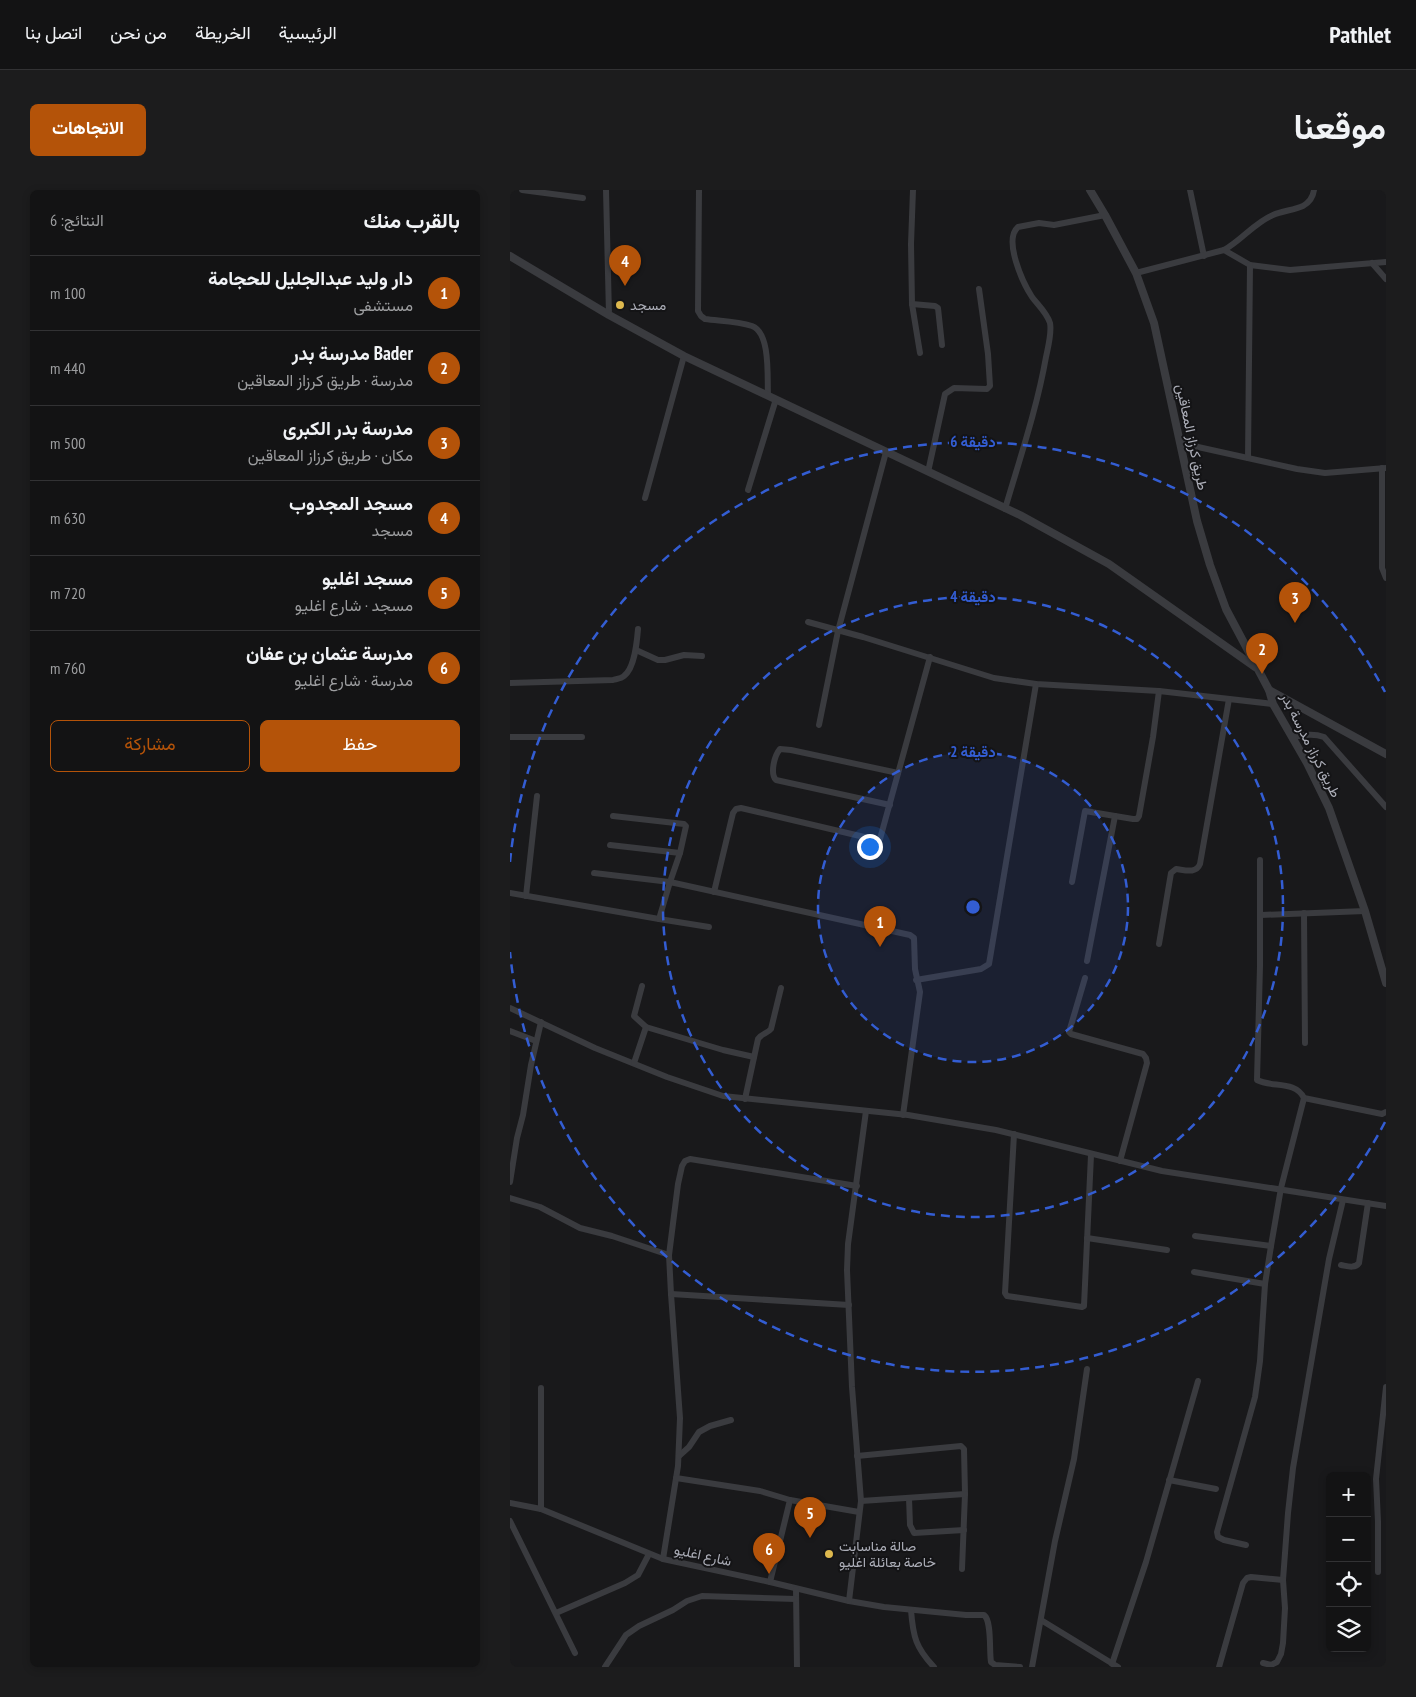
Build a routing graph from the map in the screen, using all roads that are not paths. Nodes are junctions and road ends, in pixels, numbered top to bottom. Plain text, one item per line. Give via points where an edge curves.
1 (522, 190) edge
2 (606, 190) edge
3 (699, 190) edge
4 (913, 190) edge
5 (1090, 190) edge
6 (1190, 190) edge
7 (1314, 190) edge
8 (583, 198) dead end
9 (1105, 215) junction
10 (1224, 250) junction
11 (510, 256) edge
12 (1204, 256) junction
13 (1386, 262) edge
14 (1372, 263) junction
15 (1250, 265) junction
16 (1136, 273) junction
17 (1386, 279) edge
18 (979, 289) dead end
19 (912, 304) junction
20 (609, 315) junction
21 (942, 345) dead end
22 (920, 353) dead end
23 (684, 356) junction
24 (768, 395) junction
25 (776, 399) junction
26 (1180, 443) junction
27 (886, 452) junction
28 (1248, 458) junction
29 (1384, 468) edge
30 (928, 472) junction
31 (748, 490) dead end
32 (645, 498) dead end
33 (1005, 509) junction
34 (1386, 578) edge
35 (808, 622) dead end
36 (638, 629) dead end
37 (838, 631) junction
38 (636, 650) junction
39 (702, 656) dead end
40 (930, 657) junction
41 (1255, 666) junction
42 (510, 683) edge
43 (1036, 684) junction
44 (1269, 690) junction
45 (1159, 691) junction
46 (1229, 699) junction
47 (1273, 704) junction
48 (818, 725) dead end
49 (510, 737) edge
50 (582, 737) dead end
51 (1293, 738) junction
52 (1386, 754) edge
53 (898, 773) junction
54 (537, 796) dead end
55 (890, 804) junction
56 (1386, 807) edge
57 (613, 816) dead end
58 (1115, 816) junction
59 (610, 845) dead end
60 (680, 853) junction
61 (1260, 860) dead end
62 (594, 873) dead end
63 (670, 882) junction
64 (1072, 882) dead end
65 (714, 892) junction
66 (510, 893) edge
67 (526, 896) junction
68 (1365, 911) junction
69 (1304, 913) junction
70 (1261, 914) junction
71 (659, 919) junction
72 (709, 926) dead end
73 (1160, 944) dead end
74 (1087, 961) dead end
75 (1086, 978) dead end
76 (916, 980) junction
77 (1386, 983) edge
78 (642, 986) dead end
79 (782, 988) dead end
80 (510, 1008) edge
81 (541, 1022) junction
82 (646, 1027) junction
83 (510, 1031) edge
84 (536, 1042) junction
85 (1305, 1042) dead end
86 (754, 1057) junction
87 (634, 1063) junction
88 (1304, 1098) junction
89 (745, 1099) junction
90 (866, 1111) junction
91 (1386, 1112) edge
92 (903, 1115) junction
93 (1014, 1134) junction
94 (1091, 1155) junction
95 (1120, 1161) junction
96 (510, 1182) edge
97 (857, 1186) junction
98 (1281, 1188) junction
99 (510, 1198) edge
100 (1342, 1200) junction
101 (1368, 1203) junction
102 (1386, 1206) edge
103 (1195, 1236) dead end
104 (1087, 1238) junction
105 (1270, 1246) junction
106 (1167, 1250) dead end
107 (670, 1255) junction
108 (1341, 1265) dead end
109 (1194, 1272) dead end
110 (1265, 1284) junction
111 (671, 1294) junction
112 (849, 1305) junction
113 (1087, 1369) dead end
114 (1198, 1381) dead end
115 (1386, 1387) edge
116 (541, 1388) dead end
117 (731, 1420) dead end
118 (679, 1456) junction
119 (857, 1456) junction
120 (676, 1478) junction
121 (1169, 1480) junction
122 (1216, 1489) dead end
123 (965, 1494) junction
124 (909, 1498) junction
125 (790, 1500) junction
126 (861, 1501) junction
127 (510, 1503) edge
128 (541, 1509) junction
129 (859, 1512) junction
130 (510, 1521) edge
131 (964, 1530) junction
132 (1246, 1545) dead end
133 (650, 1554) junction
134 (663, 1559) junction
135 (962, 1570) dead end
136 (1378, 1572) dead end
137 (1283, 1580) junction
138 (770, 1582) junction
139 (796, 1589) junction
140 (796, 1599) junction
141 (849, 1601) junction
142 (911, 1610) junction
143 (556, 1613) junction
144 (1042, 1620) junction
145 (575, 1653) dead end
146 (1263, 1663) dead end
147 (1115, 1665) edge
148 (604, 1667) edge
149 (797, 1667) edge
150 (934, 1667) edge
151 (1020, 1667) edge
152 (1032, 1667) edge
153 (1219, 1667) edge

1 - 8 street
2 - 20 street
3 - 24 street via 698,311 705,319 736,322 758,330 766,347
4 - 19 street via 910,244
5 - 9 street, طريق كرزاز المعاقين
6 - 12 street
7 - 10 street via 1309,202 1258,223
9 - 16 street, طريق كرزاز المعاقين
9 - 33 street via 1054,225 1018,227 1013,232 1012,244 1018,269 1050,322 1040,390
10 - 12 street
10 - 15 street
11 - 20 street
12 - 16 street
13 - 14 street
14 - 15 street via 1290,270
14 - 17 street
15 - 28 street
16 - 26 street, طريق كرزاز المعاقين via 1154,323
18 - 30 street via 990,386 978,390 954,388 946,394
19 - 21 street via 938,308
19 - 22 street
20 - 23 street
23 - 24 street
23 - 32 street
24 - 25 street
25 - 27 street
25 - 31 street
26 - 28 street
26 - 41 street, طريق كرزاز المعاقين via 1210,565 1226,609
27 - 30 street
27 - 37 street
28 - 29 street via 1325,473
29 - 34 street via 1382,568
30 - 33 street
33 - 41 street via 1109,564
35 - 37 street
36 - 38 street
37 - 40 street
37 - 48 street
38 - 39 street via 658,660 684,655
38 - 42 street via 629,671 612,680
40 - 43 street via 994,678
40 - 53 street
41 - 44 street, طريق كرزاز المعاقين
43 - 45 street
43 - 76 street via 989,964 981,969
44 - 47 street, طريق كرزاز مدرسة بدر
44 - 52 street
45 - 46 street
45 - 58 street via 1139,816 1137,819
46 - 47 street
46 - 73 street via 1200,864 1194,870 1176,869 1171,873
47 - 51 street, طريق كرزاز مدرسة بدر
49 - 50 street
51 - 56 street via 1305,734 1324,737
51 - 68 street, طريق كرزاز مدرسة بدر via 1329,808
53 - 55 street
53 - 55 street via 790,750 780,750 776,754 773,774 776,780
54 - 67 street
55 - 65 street via 882,837 877,840 736,809
57 - 60 street via 684,824 686,828
58 - 64 street via 1085,811
58 - 74 street
59 - 60 street
60 - 63 street
61 - 70 street
62 - 63 street
63 - 65 street
63 - 71 street
65 - 76 street via 910,935 915,944
66 - 67 street
67 - 71 street
68 - 69 street
68 - 77 street, طريق كرزاز مدرسة بدر
69 - 70 street
69 - 85 street
70 - 88 street via 1257,1080 1294,1087
71 - 72 street
75 - 95 street via 1069,1032 1143,1054 1147,1063
76 - 92 street via 920,992
78 - 82 street via 634,1016
79 - 86 street via 772,1026 758,1039
80 - 81 street
81 - 84 street
81 - 87 street
82 - 86 street
82 - 87 street
83 - 84 street
84 - 96 street
86 - 89 street
87 - 89 street via 723,1096
88 - 91 street via 1382,1114
88 - 98 street
89 - 90 street
90 - 92 street
90 - 97 street
92 - 93 street
93 - 94 street
93 - 104 street via 1006,1295 1084,1306
94 - 95 street
94 - 104 street
95 - 98 street via 1162,1172
97 - 107 street via 690,1159 682,1166 678,1184
97 - 112 street via 848,1244
98 - 100 street
98 - 105 street
99 - 107 street via 540,1207 580,1228
100 - 101 street
100 - 137 street via 1293,1468
101 - 102 street
101 - 108 street via 1359,1263 1352,1267
103 - 105 street
104 - 106 street
105 - 110 street
107 - 111 street
109 - 110 street
110 - 132 street via 1255,1397 1217,1532 1218,1537 1224,1540
111 - 112 street
111 - 118 street via 680,1418
112 - 119 street
113 - 144 street via 1074,1459
114 - 121 street
115 - 136 street via 1376,1479
116 - 128 street
117 - 118 street via 700,1432
118 - 120 street
119 - 123 street via 961,1446 965,1452
119 - 126 street
120 - 125 street via 760,1491
120 - 134 street
121 - 122 street
121 - 147 street
123 - 124 street
123 - 131 street
124 - 126 street
124 - 131 street via 910,1525 914,1533
125 - 129 street
125 - 138 street
126 - 129 street
127 - 128 street, شارع اغليو
128 - 133 street, شارع اغليو
129 - 141 street
130 - 143 street
131 - 135 street
133 - 134 street, شارع اغليو
133 - 143 street via 638,1575
134 - 138 street, شارع اغليو
137 - 146 street via 1282,1654 1271,1665
137 - 153 street via 1251,1576 1243,1583
138 - 139 street, شارع اغليو
139 - 140 street
139 - 141 street, شارع اغليو
140 - 148 street via 702,1596 687,1601 626,1635
140 - 149 street
141 - 142 street, شارع اغليو
142 - 150 street via 920,1651
142 - 151 street, شارع اغليو via 984,1614 988,1620 991,1662
143 - 145 street
144 - 147 street
144 - 152 street

